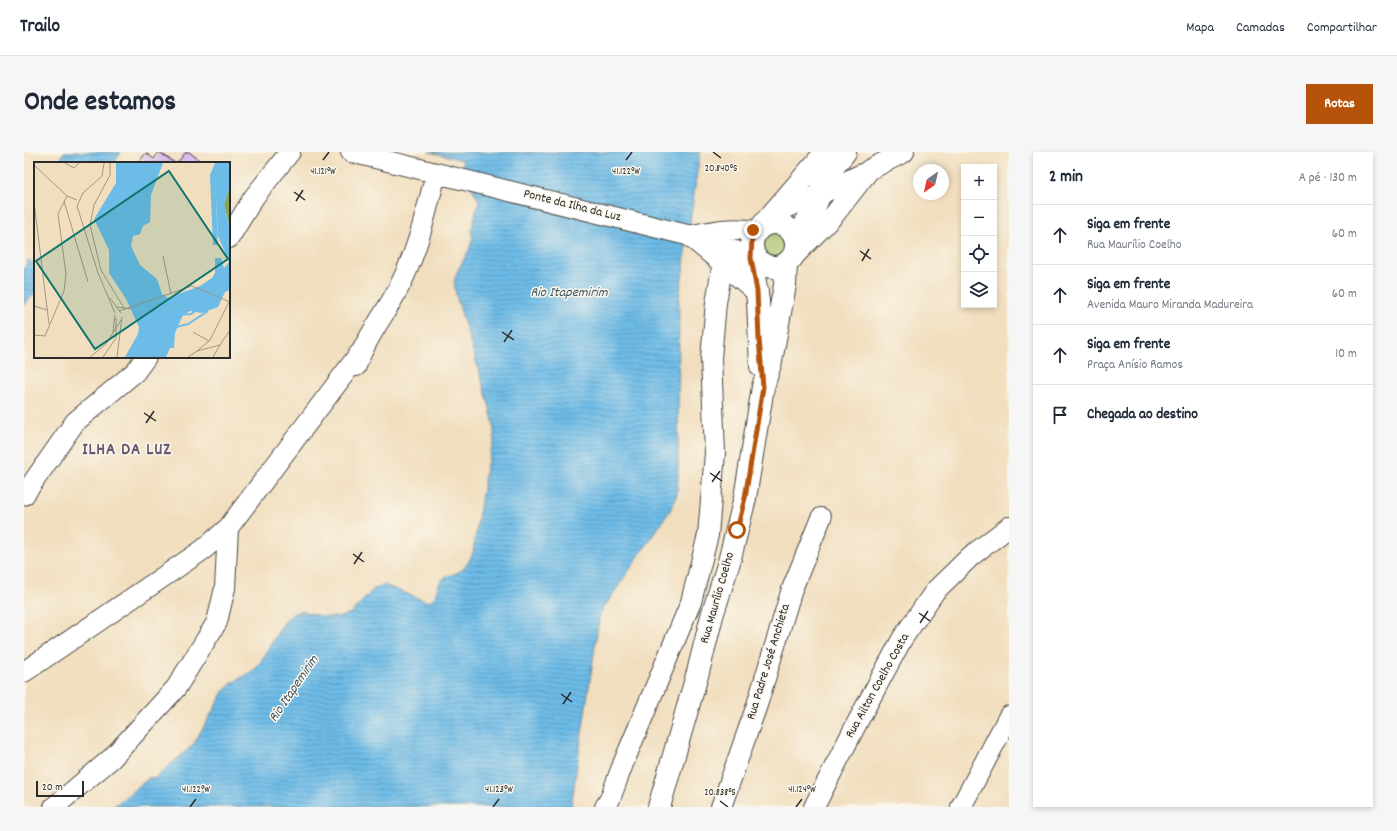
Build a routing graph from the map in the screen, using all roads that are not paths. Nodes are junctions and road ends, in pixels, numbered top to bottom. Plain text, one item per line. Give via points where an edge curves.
1 (290, 152) edge
2 (350, 152) edge
3 (826, 152) edge
4 (845, 152) edge
5 (904, 152) edge
6 (869, 170) junction
7 (436, 173) junction
8 (819, 195) junction
9 (761, 232) junction
10 (688, 235) junction
11 (230, 236) edge
12 (793, 252) junction
13 (723, 262) junction
14 (757, 291) junction
15 (360, 353) junction
16 (145, 358) edge
17 (763, 387) junction
18 (348, 392) dead end
19 (24, 495) edge
20 (821, 518) dead end
21 (1009, 527) edge
22 (228, 528) junction
23 (24, 672) edge
24 (1009, 716) edge
25 (54, 807) edge
26 (605, 807) edge
27 (659, 807) edge
28 (721, 807) edge
29 (814, 807) edge
30 (961, 807) edge

1 - 11 street via 254,197
2 - 7 street, Ponte da Ilha da Luz
3 - 9 main road
4 - 8 main road via 830,171
5 - 6 street
6 - 8 street
6 - 12 street via 834,215
7 - 10 street, Ponte da Ilha da Luz
7 - 15 street via 416,249 398,291
8 - 9 street
8 - 12 main road
9 - 10 street via 715,230
9 - 10 street, Ponte da Ilha da Luz via 725,246
9 - 12 main road via 773,223 782,224 790,230
9 - 12 main road via 767,266 777,267
9 - 14 main road
10 - 13 main road
12 - 17 main road via 771,361
13 - 14 main road
13 - 26 street via 711,358 715,453 708,535 691,602
14 - 17 main road
15 - 18 street
15 - 22 street
16 - 19 street via 135,372 75,422
17 - 27 main road, Rua Maurílio Coelho via 745,498
20 - 28 street, Rua Padre José Anchieta via 792,588 757,705
21 - 29 street, Rua Ailton Coelho Costa via 971,556 934,591 902,639
22 - 23 street via 204,549
22 - 25 street via 225,588 217,622 176,688 112,758
24 - 30 street

